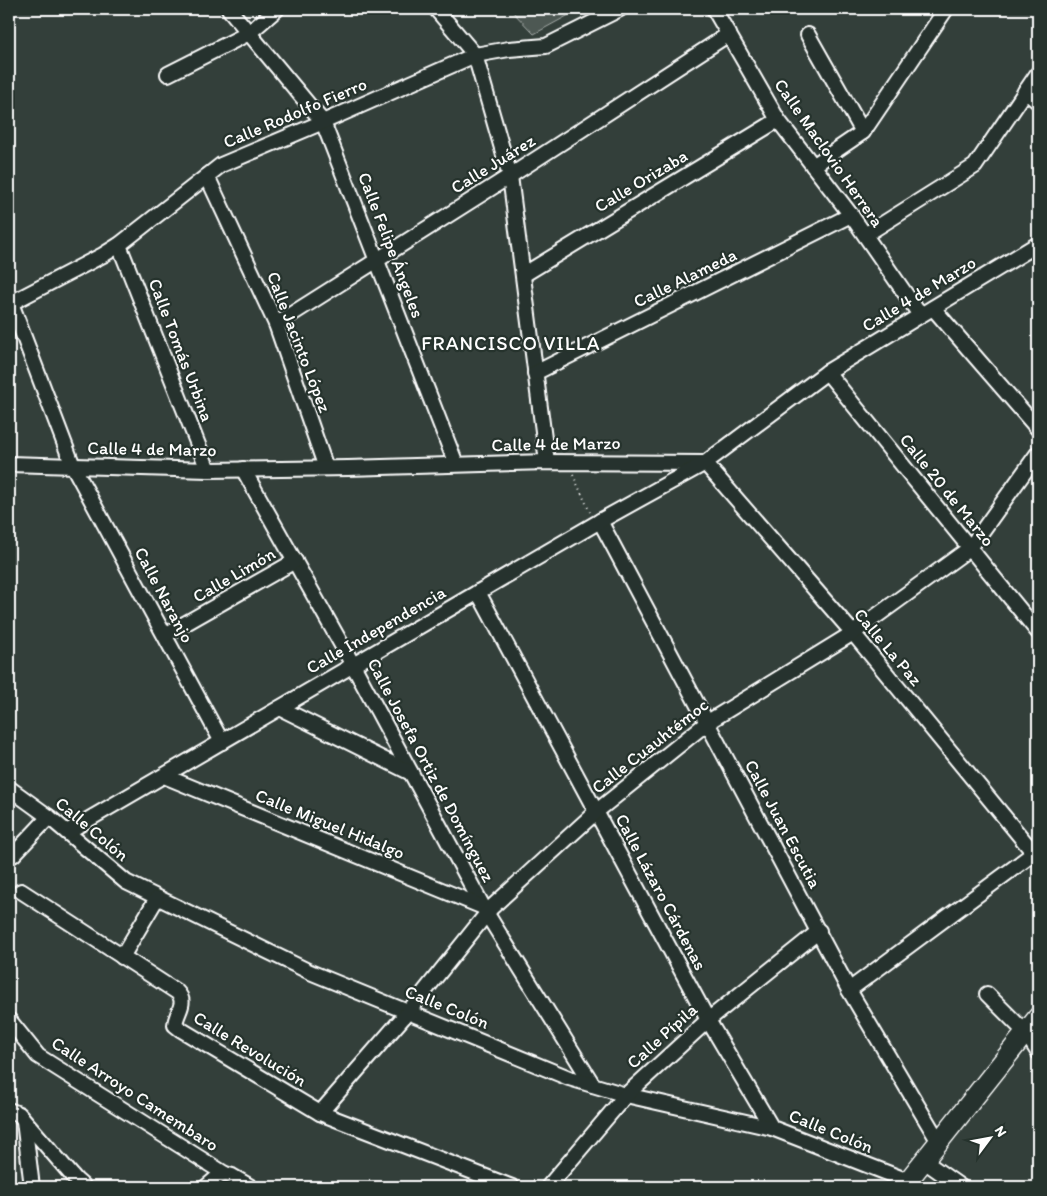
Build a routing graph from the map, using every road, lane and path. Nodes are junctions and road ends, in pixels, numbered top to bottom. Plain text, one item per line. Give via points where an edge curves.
1 (229, 9) edge
2 (277, 9) edge
3 (436, 9) edge
4 (620, 9) edge
5 (714, 9) edge
6 (946, 9) edge
7 (249, 33) junction
8 (729, 34) junction
9 (808, 35) dead end
10 (475, 55) junction
11 (1038, 73) edge
12 (168, 74) dead end
13 (1026, 91) junction
14 (1038, 102) edge
15 (778, 120) junction
16 (323, 122) junction
17 (863, 132) junction
18 (813, 166) junction
19 (207, 176) junction
20 (510, 176) junction
21 (851, 216) junction
22 (865, 235) junction
23 (1038, 244) edge
24 (119, 245) junction
25 (376, 260) junction
26 (523, 275) junction
27 (10, 303) edge
28 (933, 308) junction
29 (920, 315) junction
30 (276, 324) junction
31 (827, 372) junction
32 (535, 373) junction
33 (1038, 429) edge
34 (1038, 453) edge
35 (547, 462) junction
36 (567, 462) junction
37 (705, 463) junction
38 (9, 464) edge
39 (456, 464) junction
40 (74, 466) junction
41 (326, 468) junction
42 (244, 469) junction
43 (208, 470) junction
44 (600, 521) junction
45 (970, 548) junction
46 (295, 561) junction
47 (478, 592) junction
48 (1038, 632) edge
49 (853, 633) junction
50 (165, 635) junction
51 (353, 665) junction
52 (280, 708) junction
53 (708, 722) junction
54 (222, 742) junction
55 (411, 773) junction
56 (164, 776) junction
57 (9, 788) edge
58 (597, 811) junction
59 (49, 816) junction
60 (67, 832) junction
61 (13, 855) dead end
62 (1036, 855) edge
63 (22, 891) dead end
64 (157, 898) junction
65 (485, 911) junction
66 (818, 931) junction
67 (122, 957) junction
68 (849, 990) junction
69 (987, 994) dead end
70 (408, 1012) junction
71 (1038, 1017) edge
72 (9, 1020) edge
73 (708, 1020) junction
74 (1026, 1033) junction
75 (1038, 1052) edge
76 (593, 1085) junction
77 (626, 1095) junction
78 (9, 1110) edge
79 (320, 1113) junction
80 (24, 1121) junction
81 (772, 1128) junction
82 (939, 1142) junction
83 (924, 1161) junction
84 (225, 1174) junction
85 (905, 1184) edge
86 (32, 1187) edge
87 (84, 1187) edge
88 (206, 1187) edge
89 (251, 1187) edge
90 (512, 1187) edge
91 (548, 1187) edge
92 (961, 1187) edge

1 - 7 street, Calle Felipe Ángeles
2 - 7 street
3 - 10 street
4 - 10 street, Calle Rodolfo Fierro via 546,46
5 - 8 street, Calle Maclovio Herrera
6 - 17 street
7 - 12 street
7 - 16 street, Calle Felipe Ángeles
8 - 15 street, Calle Maclovio Herrera
8 - 20 street, Calle Juárez
9 - 17 street
10 - 16 street, Calle Rodolfo Fierro
10 - 20 street
11 - 13 street
13 - 14 street
13 - 22 street via 975,166
15 - 18 street, Calle Maclovio Herrera
15 - 26 street, Calle Orizaba
16 - 19 street, Calle Rodolfo Fierro via 221,165
16 - 25 street, Calle Felipe Ángeles
17 - 18 street
18 - 21 street, Calle Maclovio Herrera
19 - 24 street, Calle Rodolfo Fierro
19 - 30 street, Calle Jacinto López
20 - 25 street, Calle Juárez
20 - 26 street
21 - 22 street, Calle Maclovio Herrera
21 - 32 street, Calle Alameda
22 - 29 street, Calle Maclovio Herrera
23 - 28 street, Calle 4 de Marzo
24 - 27 street, Calle Rodolfo Fierro
24 - 43 street, Calle Tomás Urbina
25 - 30 street, Calle Juárez
25 - 39 street, Calle Felipe Ángeles
26 - 32 street
27 - 40 street, Calle Naranjo
28 - 29 street, Calle 4 de Marzo
28 - 33 street
29 - 31 street, Calle 4 de Marzo
30 - 41 street, Calle Jacinto López
31 - 37 street, Calle 4 de Marzo
31 - 45 street, Calle 20 de Marzo
32 - 35 street
34 - 45 street, Calle Cuauhtémoc
35 - 36 street, Calle 4 de Marzo
35 - 39 street, Calle 4 de Marzo
36 - 37 street, Calle 4 de Marzo
36 - 44 path via 588,511
37 - 44 street, Calle Independencia
37 - 49 street, Calle La Paz
38 - 40 street, Calle 4 de Marzo
39 - 41 street, Calle 4 de Marzo
40 - 43 street, Calle 4 de Marzo
40 - 50 street, Calle Naranjo
41 - 42 street, Calle 4 de Marzo
42 - 43 street, Calle 4 de Marzo
42 - 46 street, Calle Josefa Ortiz de Domínguez
44 - 47 street, Calle Independencia
44 - 53 street, Calle Juan Escutia
45 - 48 street, Calle 20 de Marzo
45 - 49 street, Calle Cuauhtémoc
46 - 50 street, Calle Limón
46 - 51 street, Calle Josefa Ortiz de Domínguez
47 - 51 street, Calle Independencia
47 - 58 street, Calle Lázaro Cárdenas
49 - 53 street, Calle Cuauhtémoc
49 - 62 street, Calle La Paz
50 - 54 street, Calle Naranjo
51 - 52 street, Calle Independencia
51 - 55 street, Calle Josefa Ortiz de Domínguez
52 - 54 street, Calle Independencia
52 - 55 street
53 - 58 street, Calle Cuauhtémoc
53 - 66 street, Calle Juan Escutia
54 - 56 street, Calle Independencia
55 - 65 street, Calle Josefa Ortiz de Domínguez
56 - 60 street, Calle Independencia
56 - 65 street, Calle Miguel Hidalgo
57 - 59 street, Calle Colón
58 - 65 street, Calle Cuauhtémoc
58 - 73 street, Calle Lázaro Cárdenas
59 - 60 street, Calle Colón
59 - 61 street
60 - 64 street, Calle Colón via 126,882
62 - 68 street
63 - 67 street, Calle Revolución
64 - 67 street
64 - 70 street, Calle Colón via 310,972
65 - 70 street, Calle Cuauhtémoc
65 - 76 street, Calle Josefa Ortiz de Domínguez
66 - 68 street, Calle Juan Escutia
66 - 73 street, Calle Pípila
67 - 79 street, Calle Revolución via 182,997 175,1025 180,1029
68 - 82 street, Calle Juan Escutia
69 - 74 street
70 - 76 street, Calle Colón
70 - 79 street, Calle Cuauhtémoc
71 - 74 street
72 - 84 street, Calle Arroyo Camembaro via 38,1056
73 - 77 street, Calle Pípila
73 - 81 street, Calle Lázaro Cárdenas
74 - 75 street
74 - 82 street
76 - 77 street, Calle Colón
77 - 81 street, Calle Colón
77 - 91 street, Calle Pípila
78 - 80 street via 19,1114
79 - 90 street, Calle Revolución
80 - 86 street
80 - 87 street
81 - 85 street, Calle Colón
82 - 83 street
83 - 85 street
83 - 92 street
84 - 88 street
84 - 89 street, Calle Arroyo Camembaro

